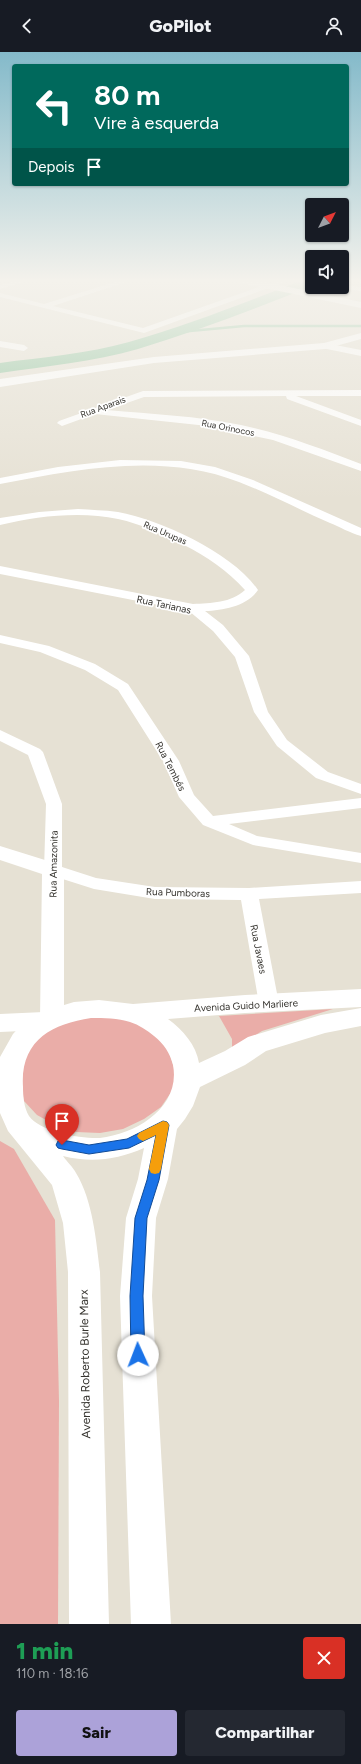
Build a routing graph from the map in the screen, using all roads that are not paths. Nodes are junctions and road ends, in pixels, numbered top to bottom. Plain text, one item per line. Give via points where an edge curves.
1 (235, 353) edge
2 (0, 383) edge
3 (281, 393) junction
4 (361, 393) edge
5 (90, 412) junction
6 (62, 423) dead end
7 (361, 423) edge
8 (361, 468) edge
9 (0, 481) edge
10 (0, 522) edge
11 (361, 532) edge
12 (0, 570) edge
13 (194, 608) junction
14 (0, 639) edge
15 (0, 735) edge
16 (361, 789) edge
17 (361, 803) edge
18 (209, 821) junction
19 (0, 853) edge
20 (361, 858) edge
21 (53, 870) junction
22 (361, 887) edge
23 (249, 894) junction
24 (361, 998) edge
25 (269, 1004) junction
26 (131, 1013) junction
27 (361, 1017) edge
28 (48, 1020) junction
29 (0, 1023) edge
30 (189, 1080) junction
31 (8, 1109) edge
32 (163, 1125) junction
33 (90, 1624) edge
34 (151, 1624) edge

1 - 2 main road via 154,360
3 - 4 street, Rua Aparais
3 - 5 street, Rua Aparais via 143,394
3 - 7 street
5 - 6 street, Rua Aparais
5 - 8 street, Rua Orinocos via 226,426 291,441
9 - 11 street via 107,464 177,465 239,477
10 - 13 street, Rua Urupas via 86,512 123,516 204,550 243,578 252,590 247,596 235,602 210,608
12 - 13 street, Rua Tarianas
13 - 16 street, Rua Tarianas via 218,628 242,656 261,712 282,743 322,775
14 - 18 street, Rua Tembés via 44,648 90,667 123,688 171,761 187,797
15 - 21 street, Rua Amazonita via 35,752 54,804
17 - 18 street
18 - 20 street, Rua Tembés via 253,840
19 - 21 street, Rua Pumboras
21 - 23 street, Rua Pumboras via 94,883 155,893
21 - 28 street, Rua Amazonita
22 - 23 street, Rua Pumboras
23 - 25 street, Rua Javaes
24 - 25 main road, Avenida Guido Marliere
25 - 26 main road, Avenida Guido Marliere
26 - 28 main road via 112,1009 91,1009 71,1012
26 - 30 main road via 155,1023 174,1038 186,1058
27 - 30 main road via 321,1024 257,1044 235,1058
28 - 29 main road
28 - 31 main road via 26,1033 12,1048 3,1066 0,1084
30 - 32 main road via 181,1104
31 - 32 main road via 49,1142 89,1149 129,1143
31 - 33 main road, Avenida Roberto Burle Marx via 65,1180 78,1223 84,1272
32 - 34 main road via 153,1180 141,1218 136,1296

